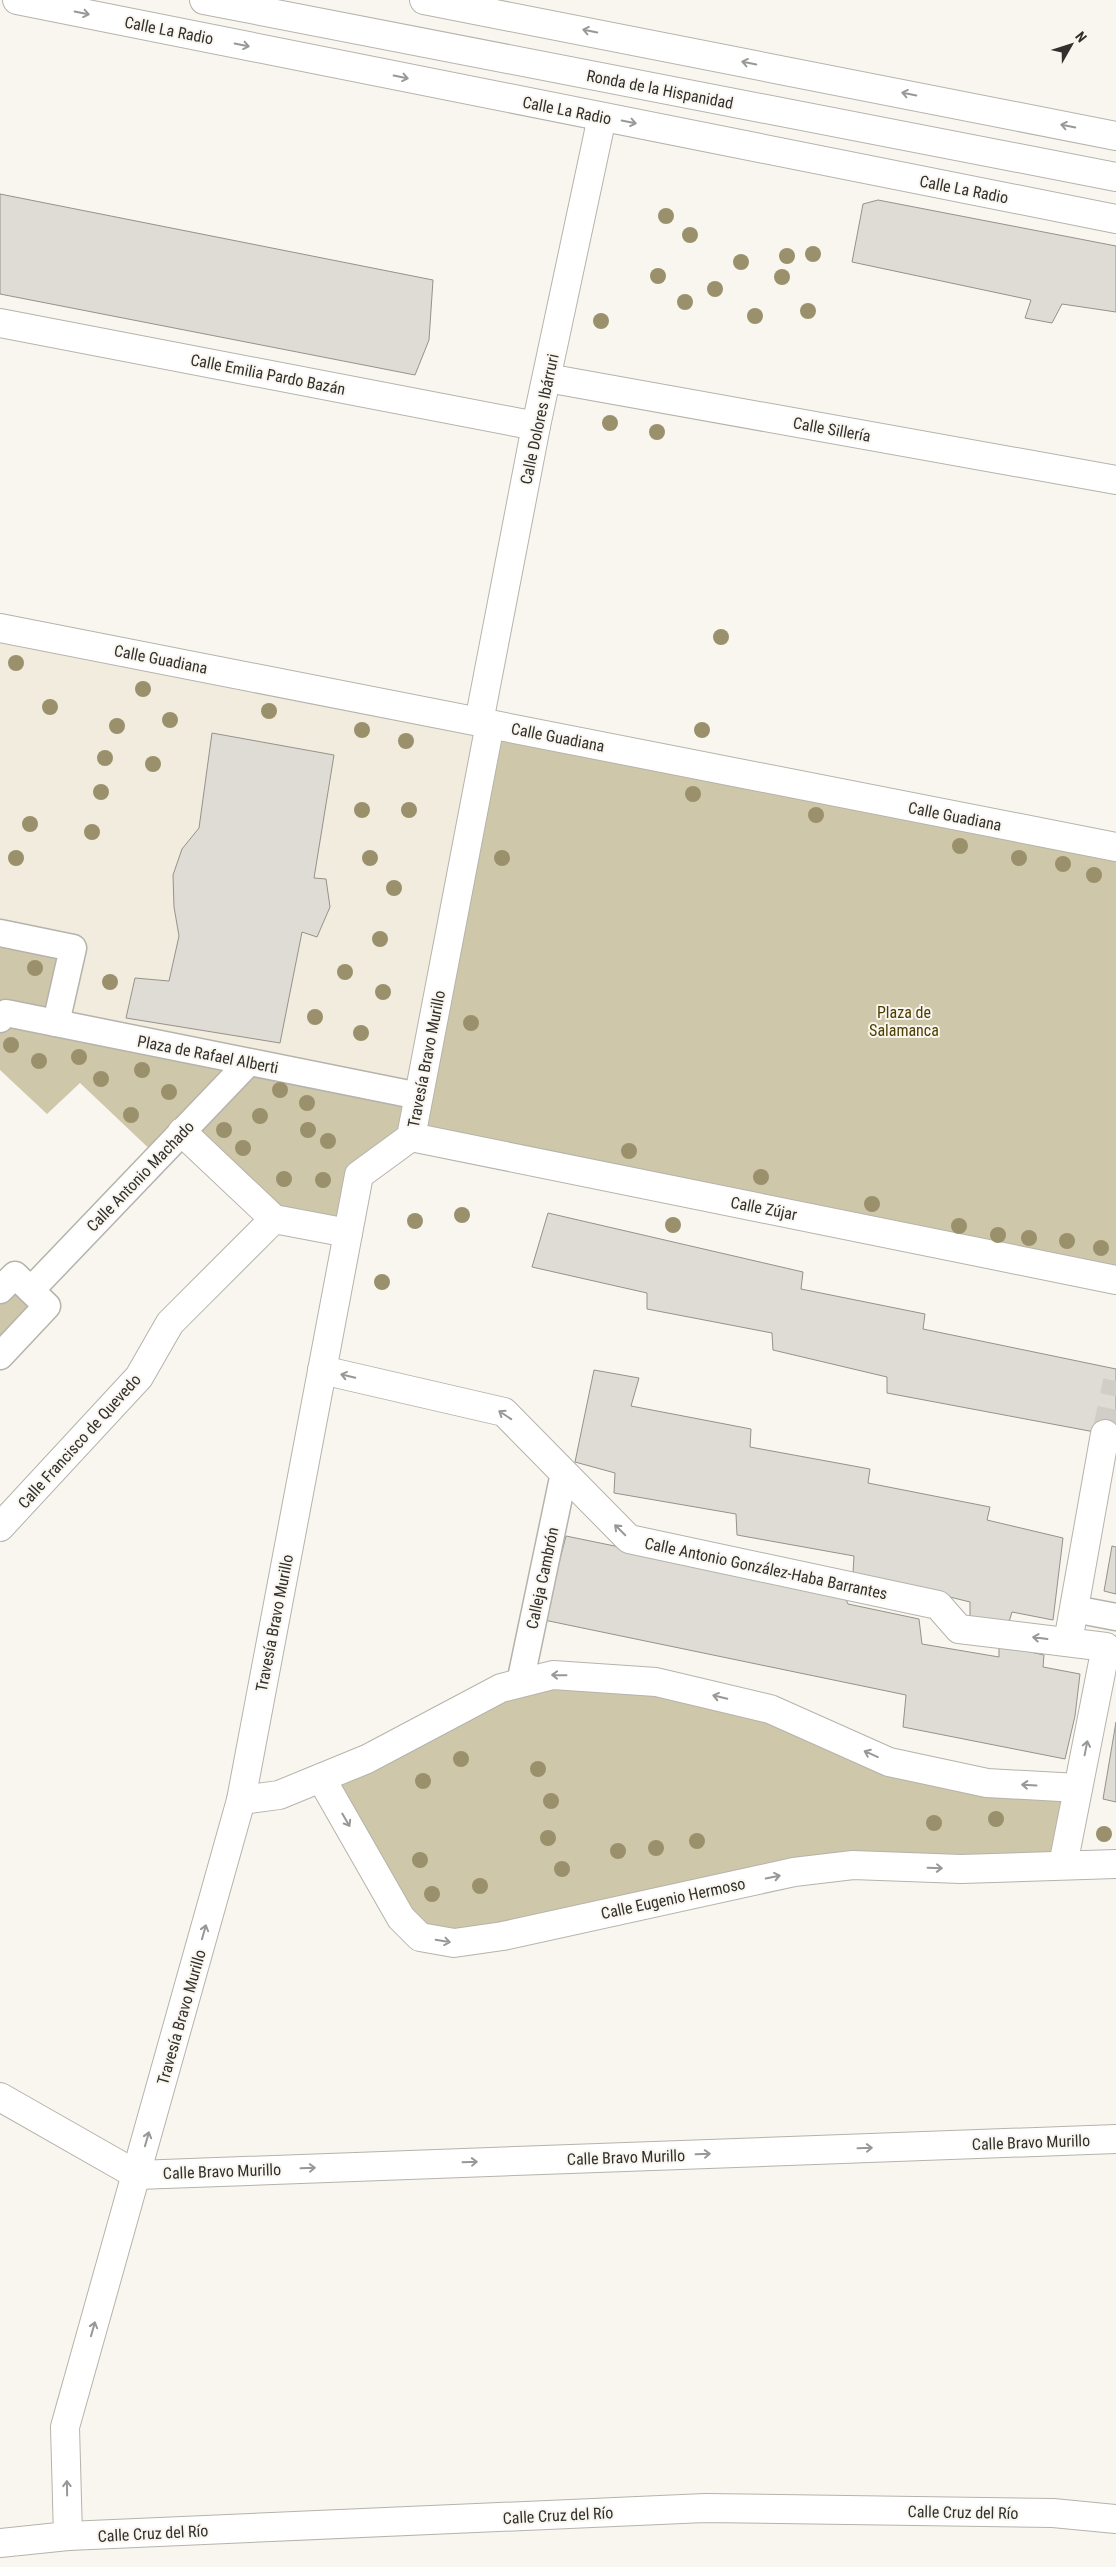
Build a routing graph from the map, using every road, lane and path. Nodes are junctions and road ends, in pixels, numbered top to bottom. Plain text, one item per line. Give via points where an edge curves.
1 (17, 0) edge
2 (204, 0) edge
3 (424, 0) edge
4 (602, 117) junction
5 (1116, 136) edge
6 (1116, 177) edge
7 (1116, 219) edge
8 (0, 323) edge
9 (547, 378) junction
10 (536, 426) junction
11 (1116, 480) edge
12 (0, 628) edge
13 (485, 723) junction
14 (1116, 847) edge
15 (0, 933) edge
16 (0, 1019) edge
17 (56, 1023) junction
18 (249, 1062) junction
19 (419, 1096) junction
20 (182, 1132) junction
21 (411, 1137) junction
22 (274, 1219) junction
23 (348, 1233) junction
24 (1116, 1280) edge
25 (0, 1290) edge
26 (31, 1290) junction
27 (0, 1356) edge
28 (322, 1370) junction
29 (1105, 1434) tunnel mouth
30 (564, 1472) junction
31 (0, 1527) edge
32 (1074, 1609) junction
33 (1116, 1617) edge
34 (1068, 1642) junction
35 (520, 1683) junction
36 (321, 1778) junction
37 (1078, 1788) junction
38 (241, 1800) junction
39 (1116, 1864) edge
40 (1063, 1865) junction
41 (0, 2097) edge
42 (1116, 2139) edge
43 (137, 2174) junction
44 (1116, 2519) edge
45 (68, 2536) junction
46 (0, 2543) edge

1 -> 4 street, Calle La Radio
2 - 6 street, Ronda de la Hispanidad
5 -> 3 street
4 -> 7 street, Calle La Radio
4 - 9 street, Calle Dolores Ibárruri
8 - 10 street, Calle Emilia Pardo Bazán
9 - 10 street, Calle Dolores Ibárruri
9 - 11 street, Calle Sillería
10 - 13 street, Calle Dolores Ibárruri
12 - 13 street, Calle Guadiana
13 - 14 street, Calle Guadiana
13 - 19 street, Travesía Bravo Murillo
15 - 17 street via 73,948
16 - 17 street, Plaza de Rafael Alberti via 6,1013
17 - 18 street, Plaza de Rafael Alberti
18 - 19 street, Plaza de Rafael Alberti
18 - 20 street, Calle Antonio Machado
19 - 21 street, Travesía Bravo Murillo
20 - 22 street
20 - 26 street, Calle Antonio Machado
21 - 23 street, Travesía Bravo Murillo via 359,1176
21 - 24 street, Calle Zújar
22 - 23 street
22 - 31 street, Calle Francisco de Quevedo via 170,1323 139,1377
23 - 28 street, Travesía Bravo Murillo
25 - 26 street via 15,1275
26 - 27 street via 48,1306
30 -> 28 street, Calle Antonio González-Haba Barrantes via 504,1412
28 - 38 street, Travesía Bravo Murillo
29 - 32 street
34 -> 30 street, Calle Antonio González-Haba Barrantes via 959,1629 938,1604 630,1539
30 - 35 street, Calleja Cambrón
32 - 33 street
32 - 34 street
37 -> 34 street, Calle Antonio González-Haba Barrantes via 1106,1646
35 - 36 street via 501,1688 367,1759
37 -> 35 street via 986,1783 889,1762 770,1709 656,1682 553,1674
36 - 38 street via 279,1795
36 -> 40 street, Calle Eugenio Hermoso via 401,1918 420,1937 454,1943 503,1936 794,1872 853,1865 961,1869
37 - 40 street
43 -> 38 street, Travesía Bravo Murillo
39 - 40 street, Calle Eugenio Hermoso
41 - 43 street
43 -> 42 street, Calle Bravo Murillo
45 -> 43 street, Travesía Bravo Murillo via 66,2427
44 - 45 street, Calle Cruz del Río via 1053,2513 705,2508
45 - 46 street, Calle Cruz del Río

